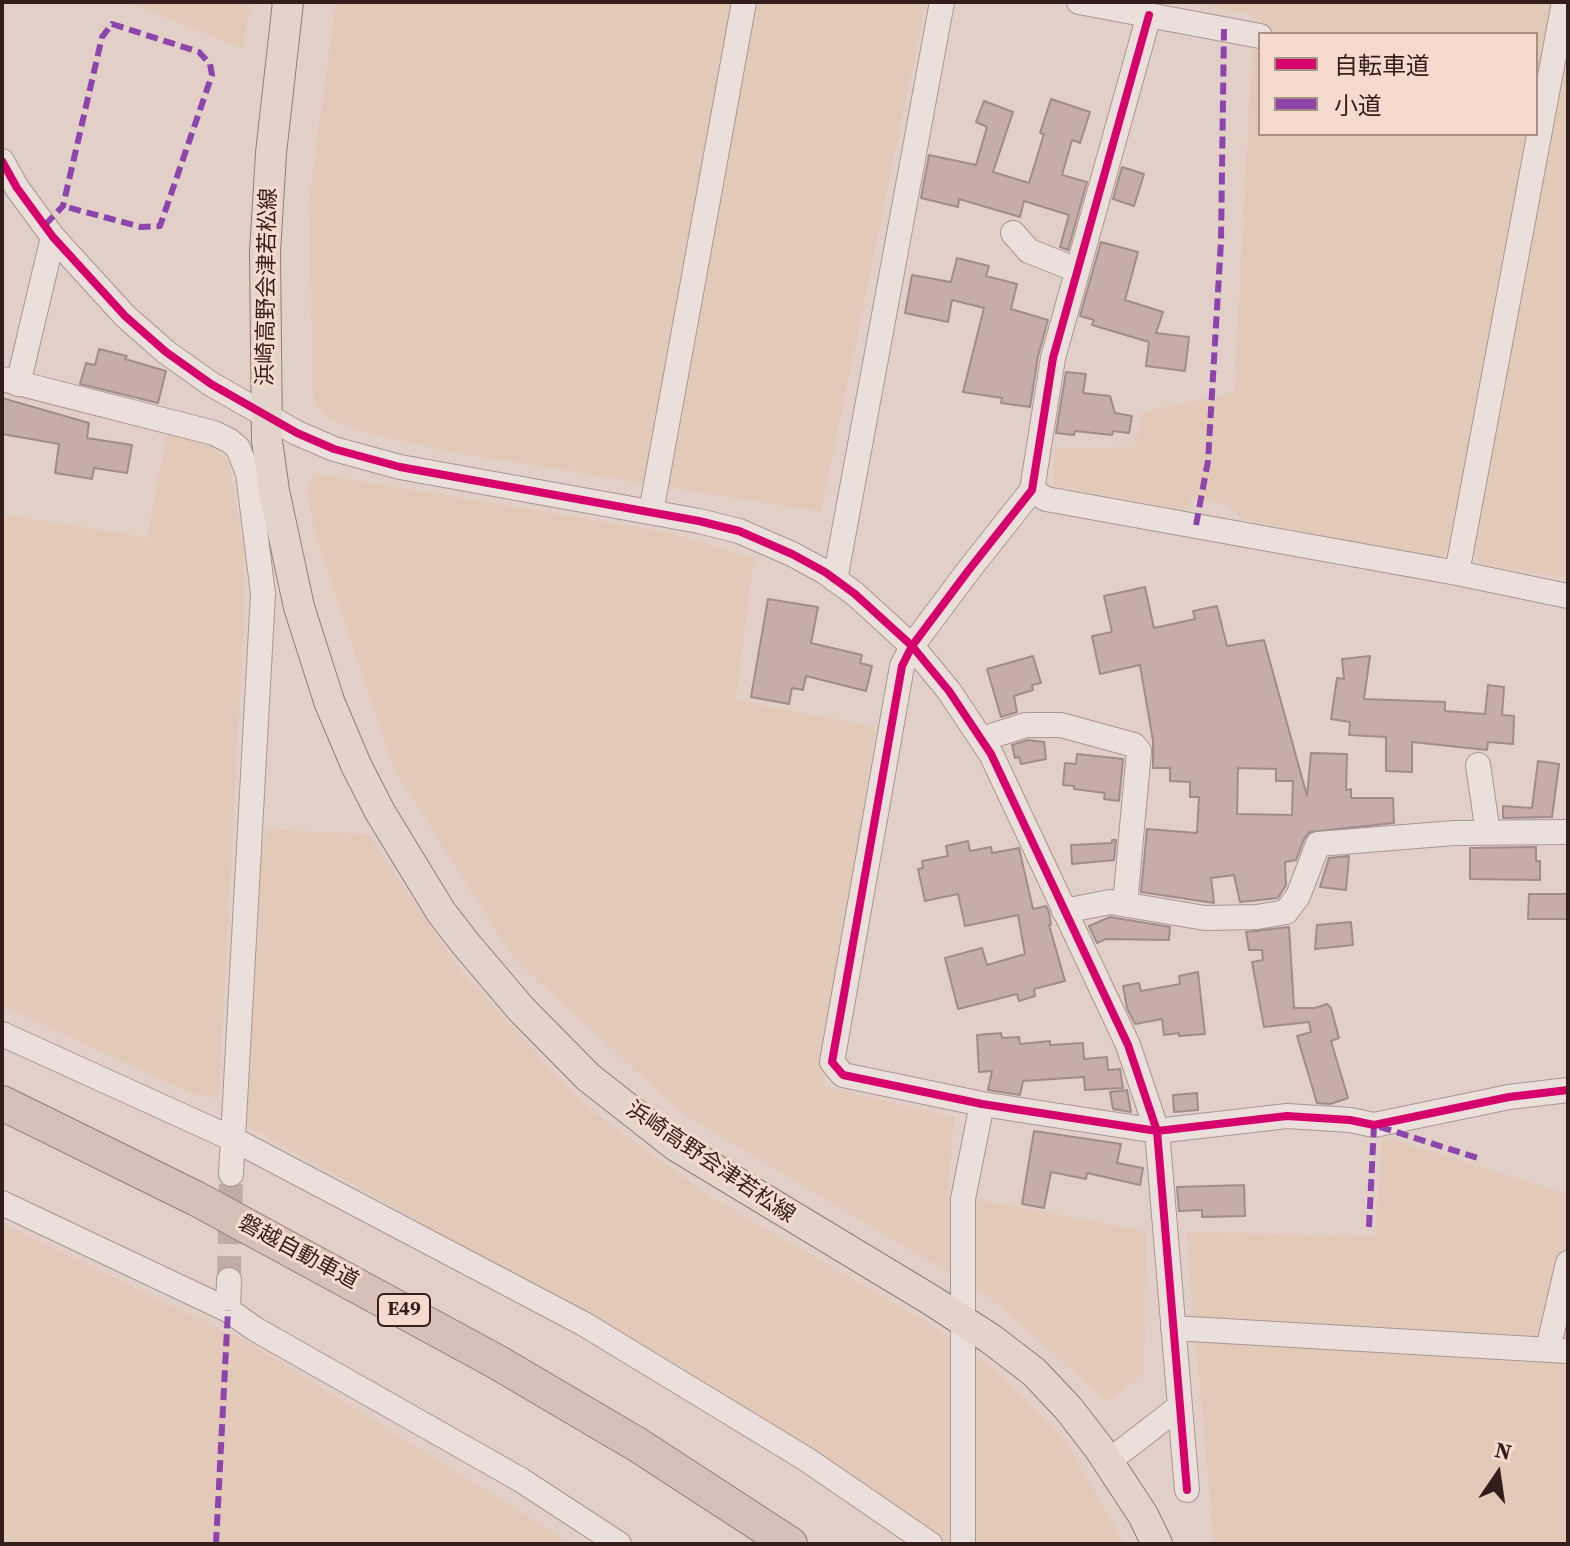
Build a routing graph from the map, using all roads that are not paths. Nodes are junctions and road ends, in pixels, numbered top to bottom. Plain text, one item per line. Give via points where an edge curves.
1 (288, 2) edge
2 (744, 2) edge
3 (942, 2) edge
4 (1079, 2) edge
5 (1564, 2) edge
6 (1149, 15) junction
7 (1258, 36) edge
8 (1542, 88) edge
9 (1538, 111) edge
10 (1534, 136) edge
11 (2, 161) edge
12 (1013, 233) dead end
13 (53, 237) junction
14 (1077, 270) junction
15 (10, 382) edge
16 (267, 415) junction
17 (1032, 490) junction
18 (651, 512) junction
19 (1457, 573) junction
20 (835, 580) junction
21 (1568, 596) edge
22 (912, 646) junction
23 (982, 739) junction
24 (1478, 765) dead end
25 (1568, 832) edge
26 (1488, 833) junction
27 (1125, 904) junction
28 (1064, 911) junction
29 (2, 1034) edge
30 (1568, 1090) edge
31 (2, 1103) edge
32 (982, 1104) junction
33 (1157, 1131) junction
34 (233, 1139) junction
35 (231, 1174) tunnel mouth
36 (2, 1203) edge
37 (1568, 1263) edge
38 (229, 1280) tunnel mouth
39 (228, 1310) junction
40 (964, 1321) junction
41 (1173, 1328) junction
42 (1558, 1350) edge
43 (1179, 1407) junction
44 (1109, 1461) junction
45 (1187, 1490) dead end
46 (619, 1544) edge
47 (790, 1544) edge
48 (930, 1544) edge
49 (963, 1544) edge
50 (1157, 1544) edge

1 - 16 main road, 浜崎高野会津若松線 via 265,252
2 - 18 street
3 - 20 street
4 - 6 street
5 - 8 street
6 - 7 street
6 - 14 street
8 - 9 street
10 - 19 street
11 - 13 street
12 - 14 street via 1029,251
13 - 15 street
13 - 16 street via 125,316 166,352
14 - 17 street via 1053,358
15 - 34 street via 225,437 238,448 248,473 263,594
16 - 18 street via 320,444 400,467
16 - 40 main road, 浜崎高野会津若松線 via 286,550 329,701 380,812 441,912 532,1021 637,1117 734,1183
17 - 19 street via 1046,499
17 - 22 street
18 - 20 street via 739,531
19 - 21 street
20 - 22 street
22 - 23 street
22 - 32 street via 902,666 832,1062 843,1075
23 - 27 street via 1026,725 1061,725 1134,745 1139,751
23 - 28 street
24 - 26 street
25 - 26 street
26 - 27 street via 1318,844 1298,896 1286,912 1205,918
27 - 28 street
28 - 33 street via 1128,1045
29 - 34 street
30 - 33 street via 1374,1125 1287,1116
31 - 47 highway, 磐越自動車道 / E49 via 197,1199 497,1362
32 - 33 street
32 - 40 street via 963,1199
33 - 41 street
34 - 35 street
34 - 48 street via 584,1324 806,1459
36 - 39 street
37 - 42 street
38 - 39 street
39 - 46 street via 521,1480
40 - 44 main road, 浜崎高野会津若松線 via 1034,1372
40 - 49 street
41 - 42 street
41 - 43 street
43 - 44 street
43 - 45 street
44 - 50 main road, 浜崎高野会津若松線

